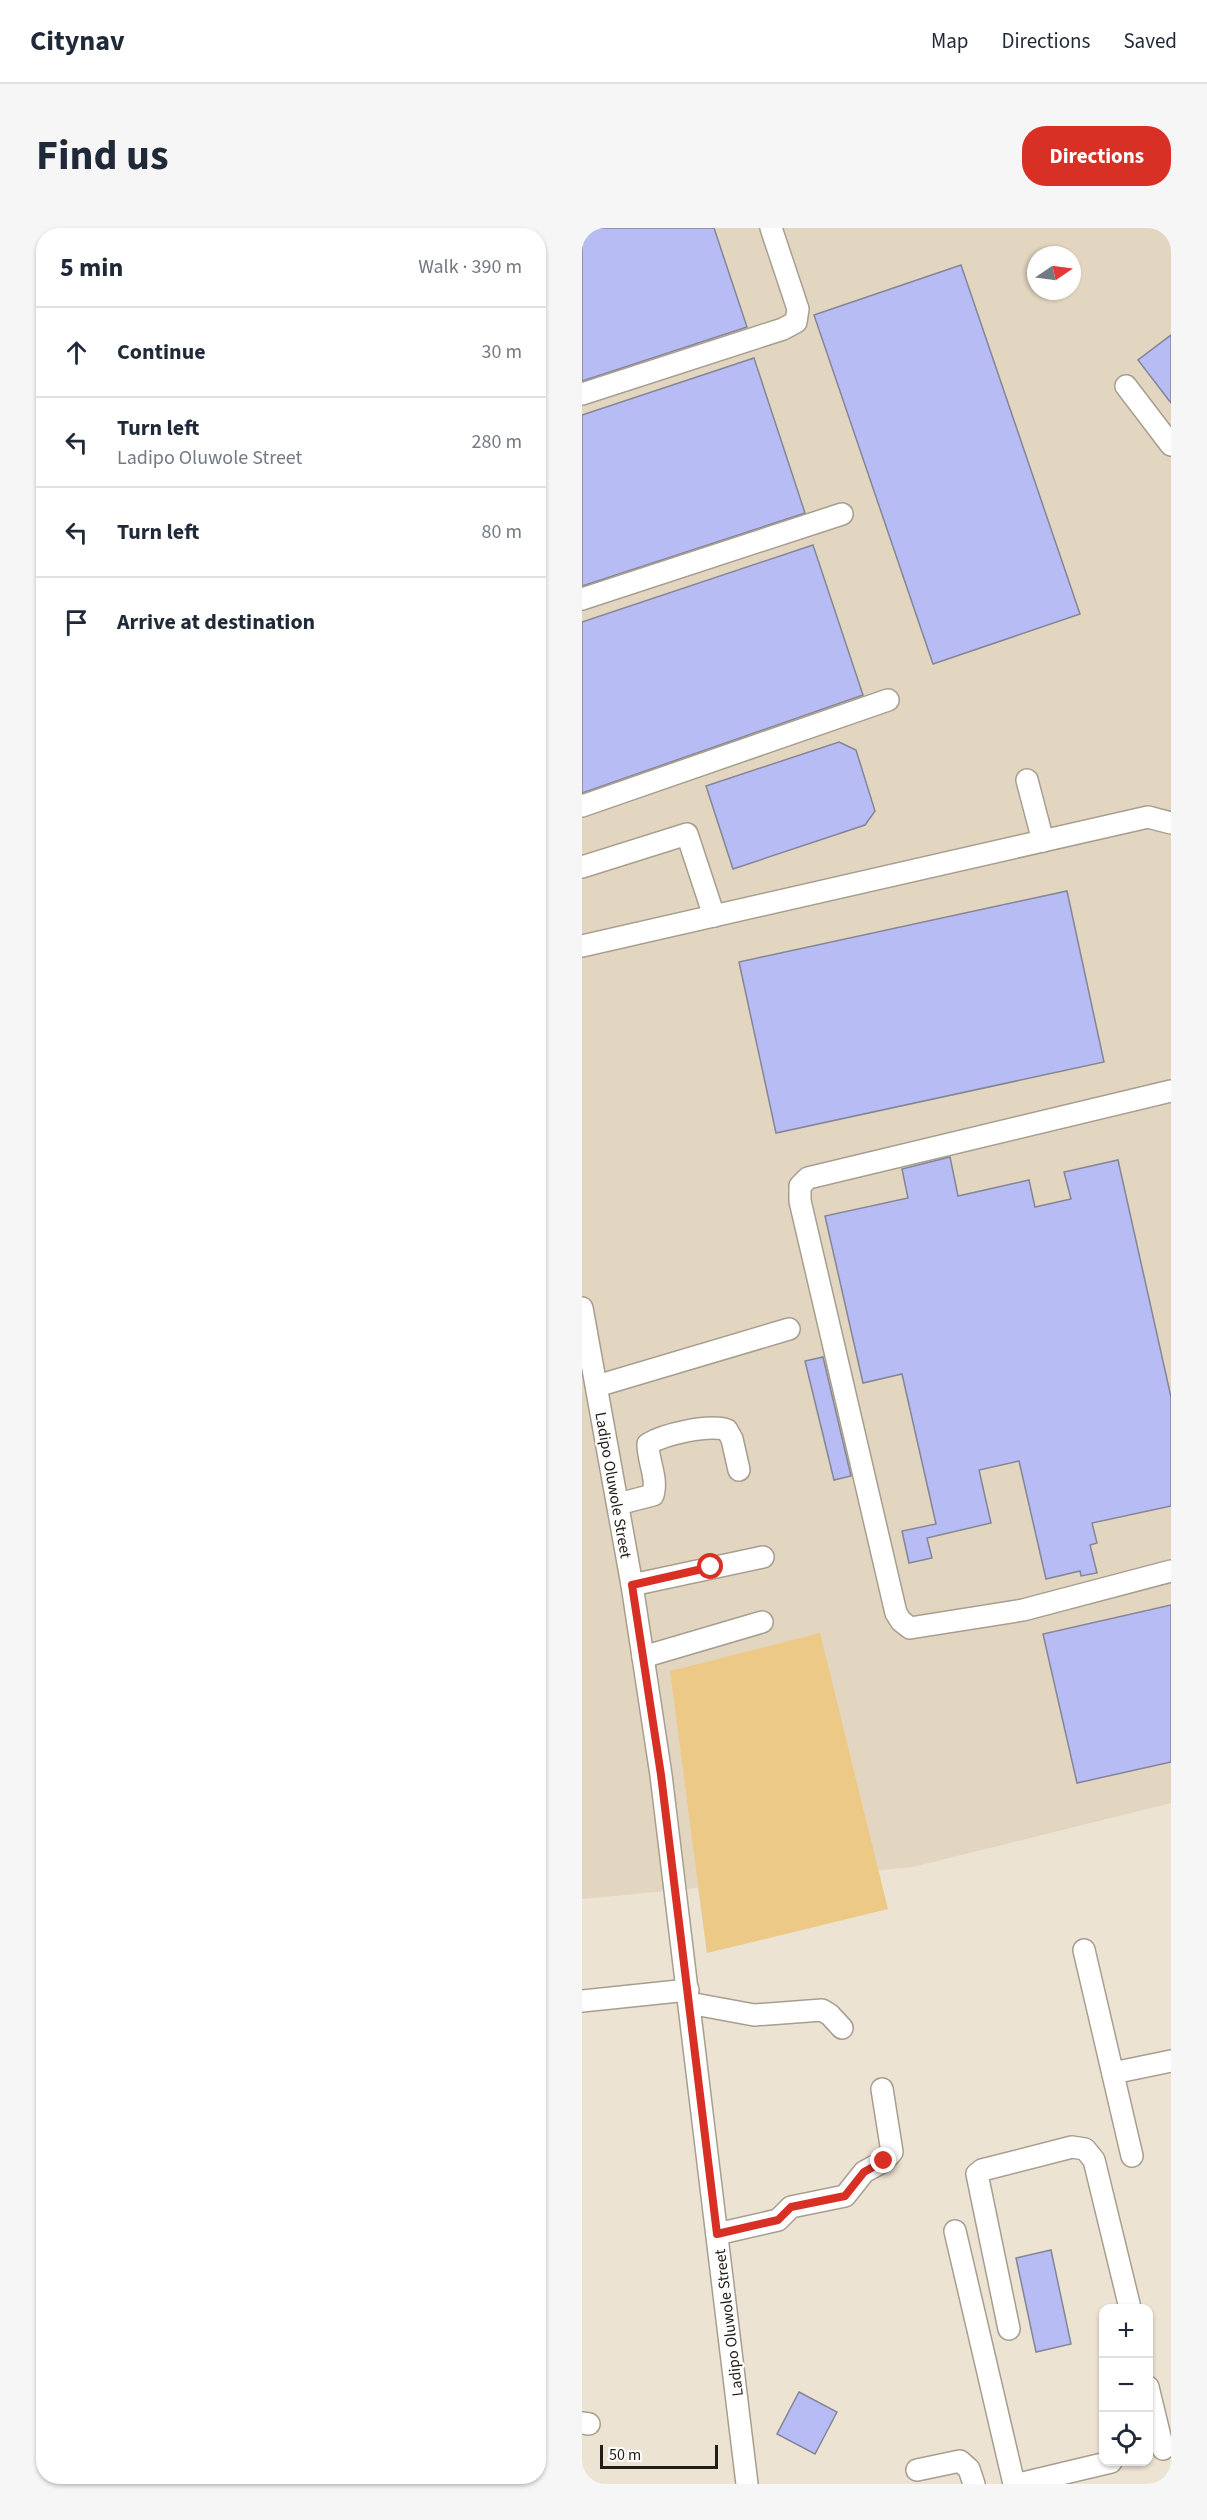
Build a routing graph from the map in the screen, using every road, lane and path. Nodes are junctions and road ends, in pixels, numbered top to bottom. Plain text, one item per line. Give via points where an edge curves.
1 (771, 228) edge
2 (1126, 386) dead end
3 (582, 394) edge
4 (1171, 445) edge
5 (842, 514) dead end
6 (582, 598) edge
7 (888, 700) dead end
8 (1027, 780) dead end
9 (582, 806) edge
10 (1171, 823) edge
11 (1043, 841) junction
12 (582, 867) edge
13 (714, 916) junction
14 (582, 946) edge
15 (1171, 1091) edge
16 (582, 1308) edge
17 (789, 1329) dead end
18 (587, 1358) edge
19 (597, 1386) junction
20 (739, 1470) dead end
21 (618, 1504) junction
22 (763, 1557) dead end
23 (1171, 1571) edge
24 (632, 1585) junction
25 (762, 1622) dead end
26 (643, 1657) junction
27 (1084, 1950) dead end
28 (689, 1996) junction
29 (582, 2001) edge
30 (842, 2028) dead end
31 (1171, 2061) edge
32 (1113, 2073) junction
33 (882, 2089) dead end
34 (1132, 2156) dead end
35 (956, 2231) dead end
36 (717, 2234) junction
37 (1130, 2304) edge
38 (1009, 2329) dead end
39 (1153, 2407) edge
40 (1161, 2449) edge
41 (1099, 2465) edge
42 (917, 2470) dead end
43 (747, 2484) edge
44 (974, 2484) edge
45 (1014, 2484) edge
46 (1019, 2484) edge

1 - 3 street via 798,309 796,322
2 - 4 street
5 - 6 street
7 - 9 street
8 - 11 street
10 - 11 street via 1148,817
11 - 13 street
12 - 13 street via 687,834
13 - 14 street
15 - 23 street via 808,1178 800,1186 813,1258 901,1621 910,1628 1023,1610
16 - 18 street, Ladipo Oluwole Street
17 - 19 street
18 - 19 street, Ladipo Oluwole Street
19 - 21 street, Ladipo Oluwole Street
20 - 21 street via 727,1430 718,1427 661,1436 648,1444 656,1485 653,1496
21 - 24 street, Ladipo Oluwole Street
22 - 24 street
24 - 26 street, Ladipo Oluwole Street
25 - 26 street
26 - 28 street, Ladipo Oluwole Street
27 - 32 street
28 - 29 street
28 - 30 street via 754,2015 822,2010
28 - 36 street, Ladipo Oluwole Street
31 - 32 street
32 - 34 street
33 - 36 street via 892,2152 864,2172 845,2196 791,2207 778,2220
35 - 45 street
36 - 43 street, Ladipo Oluwole Street
37 - 38 street via 1094,2160 1085,2149 1072,2147 977,2174
39 - 40 street
41 - 46 street
42 - 44 street via 960,2461 969,2469

